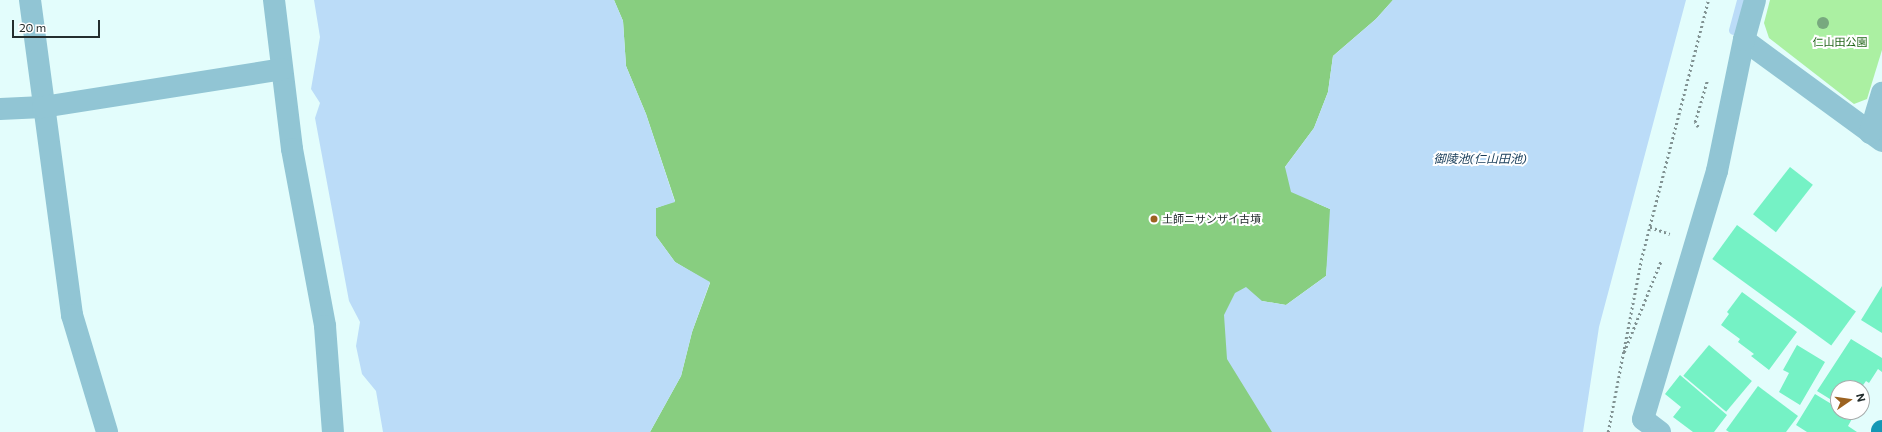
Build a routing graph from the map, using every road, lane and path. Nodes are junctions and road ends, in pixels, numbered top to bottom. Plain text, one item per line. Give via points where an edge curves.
1 (30, 0) edge
2 (274, 0) edge
3 (1708, 0) edge
4 (1755, 0) edge
5 (1744, 40) junction
6 (282, 69) junction
7 (1882, 93) edge
8 (43, 107) junction
9 (0, 109) edge
10 (1876, 137) edge
11 (1650, 227) junction
12 (1668, 242) dead end
13 (1662, 256) dead end
14 (1621, 359) junction
15 (107, 432) edge
16 (334, 432) edge
17 (1608, 432) edge
18 (1660, 432) edge

1 - 8 street
2 - 6 street
3 - 11 path
4 - 5 street
5 - 10 street
5 - 18 street via 1717,171 1643,419
6 - 8 street
6 - 16 street via 292,149 325,326
7 - 10 street
8 - 9 street
8 - 15 street via 72,315
11 - 12 path via 1671,234
11 - 14 path
13 - 14 path
14 - 17 path

